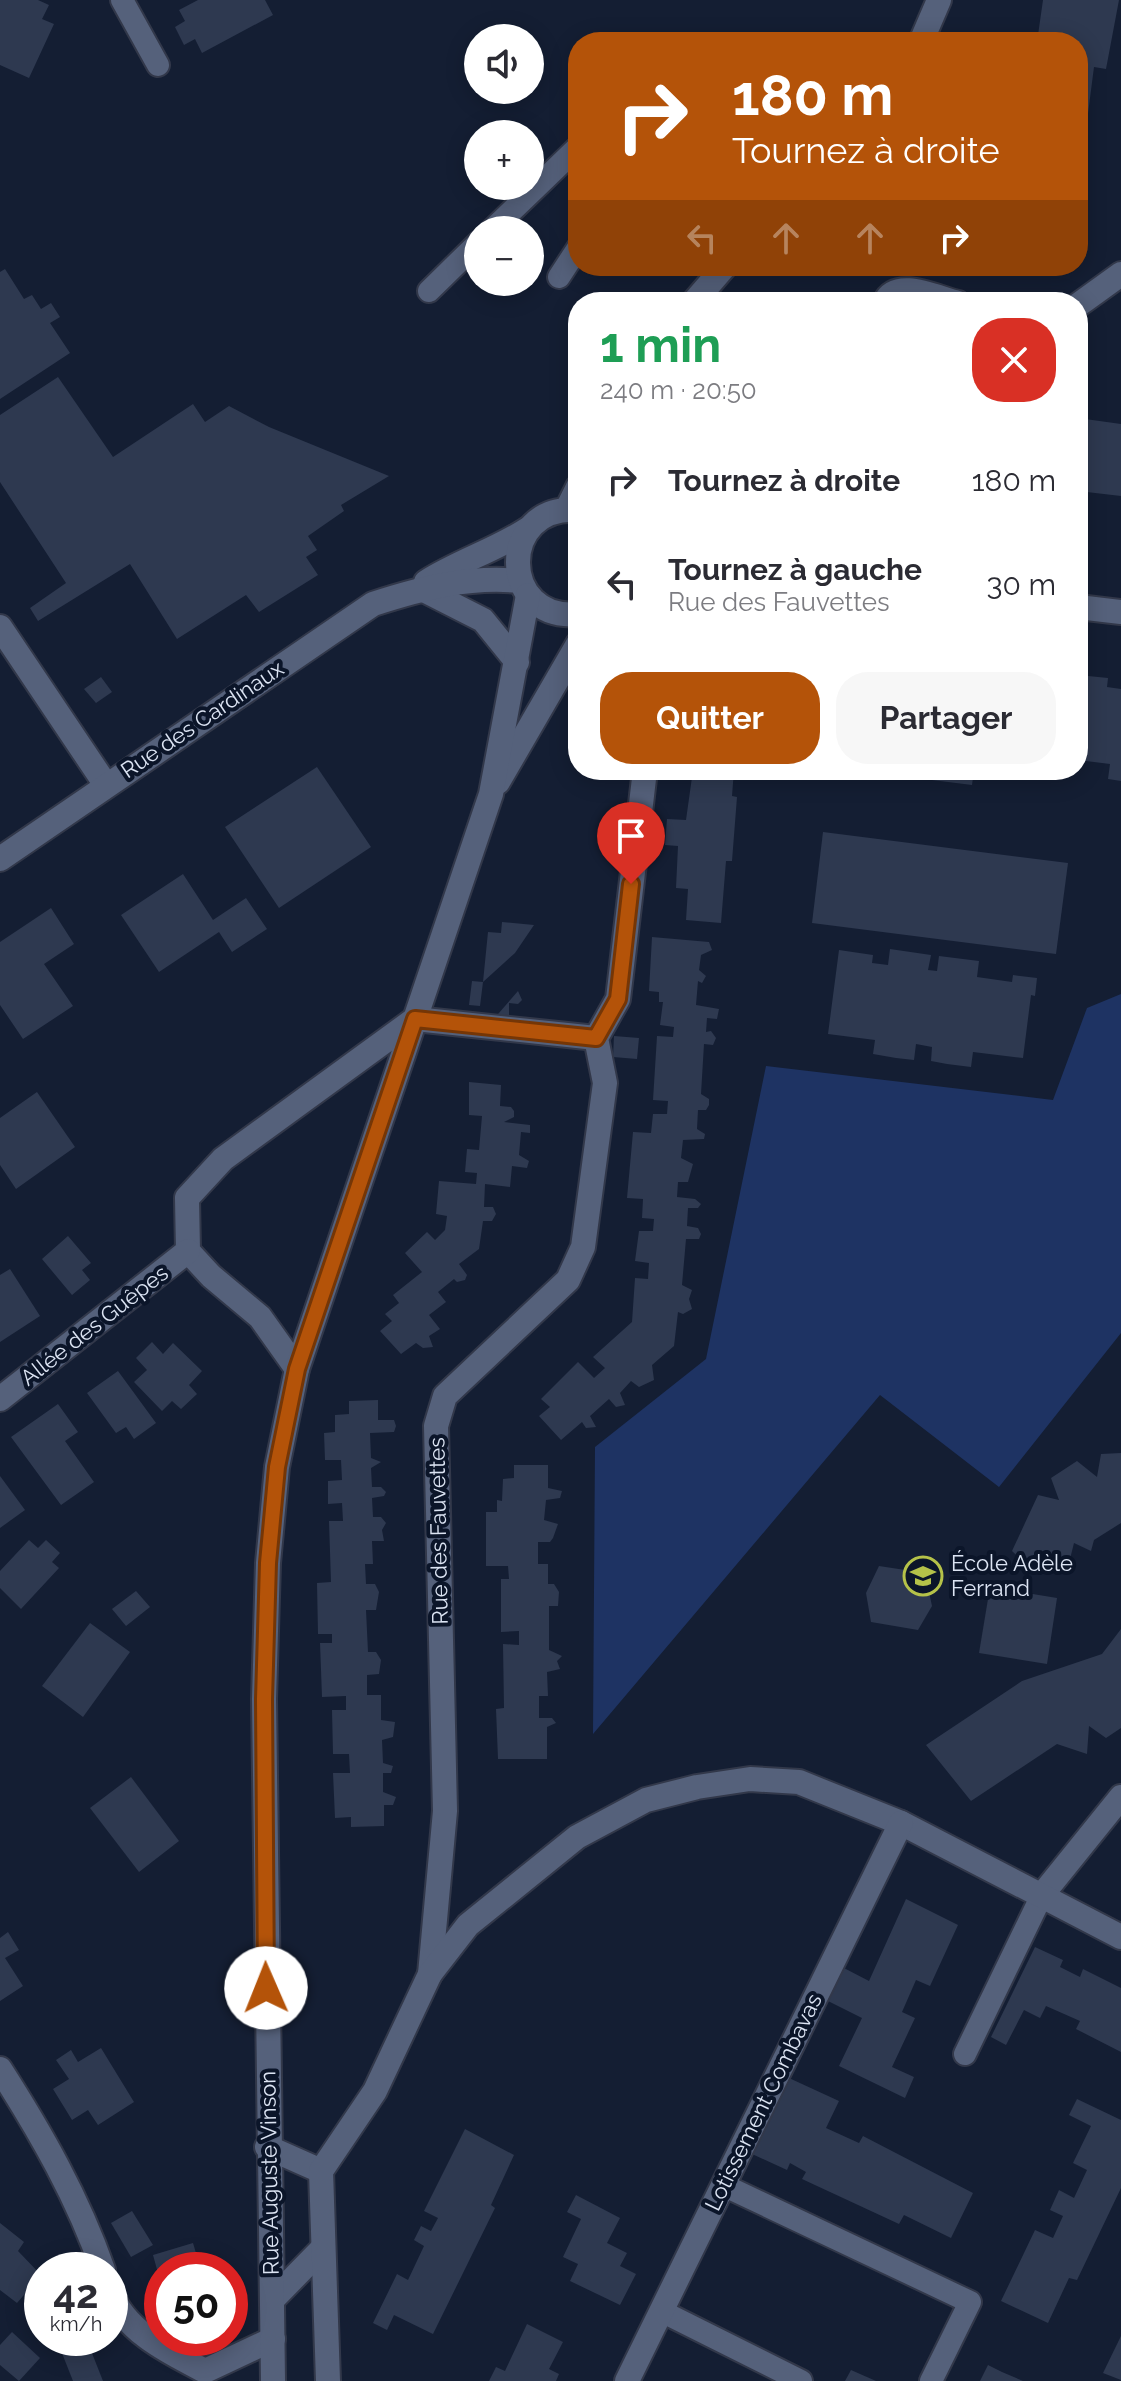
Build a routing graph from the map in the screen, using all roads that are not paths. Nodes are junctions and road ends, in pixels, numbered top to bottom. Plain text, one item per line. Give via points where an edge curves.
1 (122, 0) edge
2 (939, 0) edge
3 (925, 32) edge
4 (158, 65) dead end
5 (568, 157) edge
6 (507, 216) edge
7 (464, 257) edge
8 (568, 263) edge
9 (1121, 274) edge
10 (716, 276) edge
11 (559, 277) dead end
12 (429, 291) dead end
13 (703, 292) edge
14 (892, 292) edge
15 (920, 292) edge
16 (1088, 298) edge
17 (568, 510) edge
18 (528, 529) junction
19 (524, 588) junction
20 (416, 590) junction
21 (1088, 608) edge
22 (1121, 612) edge
23 (568, 614) edge
24 (0, 627) edge
25 (568, 661) edge
26 (517, 662) junction
27 (644, 780) edge
28 (106, 785) junction
29 (491, 794) junction
30 (0, 859) edge
31 (415, 1019) junction
32 (596, 1038) junction
33 (188, 1251) junction
34 (297, 1369) junction
35 (0, 1399) edge
36 (1121, 1797) edge
37 (901, 1823) junction
38 (1042, 1895) junction
39 (1121, 1937) edge
40 (430, 1974) junction
41 (965, 2054) dead end
42 (0, 2069) edge
43 (267, 2147) junction
44 (321, 2171) junction
45 (723, 2185) junction
46 (322, 2249) junction
47 (97, 2252) edge
48 (272, 2300) junction
49 (661, 2311) junction
50 (128, 2318) edge
51 (273, 2339) junction
52 (264, 2381) edge
53 (273, 2381) edge
54 (328, 2381) edge
55 (627, 2381) edge
56 (801, 2381) edge
57 (931, 2381) edge

1 - 4 lane
2 - 3 street
5 - 6 lane
7 - 12 lane
8 - 11 lane
9 - 16 street
10 - 13 street
14 - 15 lane
17 - 18 street, Rue des Cardinaux via 552,512
18 - 19 street via 517,563
18 - 20 street, Rue des Cardinaux
19 - 20 street, Rue des Cardinaux via 482,577
19 - 23 street via 540,607
19 - 26 street
20 - 26 street via 483,620
20 - 28 street, Rue des Cardinaux via 373,604
21 - 22 street
24 - 28 street
25 - 29 street
26 - 29 street
27 - 32 street via 618,999
28 - 30 street, Rue des Cardinaux
29 - 31 street, Rue Auguste Vinson
31 - 32 street
31 - 33 street via 223,1159 187,1198
31 - 34 street, Rue Auguste Vinson
32 - 40 street, Rue des Fauvettes via 605,1083 583,1247 568,1280 445,1396 436,1426 445,1811
33 - 34 street via 260,1317
33 - 35 street, Allée des Guêpes
34 - 43 street, Rue Auguste Vinson via 277,1467 267,1591
36 - 38 street
37 - 38 street
37 - 40 street via 799,1782 750,1779 646,1800 577,1837 468,1925
37 - 45 street, Lotissement Combavas
38 - 39 street
38 - 41 lane
40 - 44 street via 375,2091
42 - 47 street via 42,2135
43 - 44 street
43 - 48 street, Rue Auguste Vinson
44 - 46 street
45 - 49 street, Lotissement Combavas
45 - 57 lane via 970,2302
46 - 48 street
46 - 54 street
48 - 51 street, Rue Auguste Vinson
49 - 55 street, Lotissement Combavas
49 - 56 lane
50 - 51 street via 161,2349 205,2371
51 - 52 street, Rue Auguste Vinson
51 - 53 street, Rue Auguste Vinson

